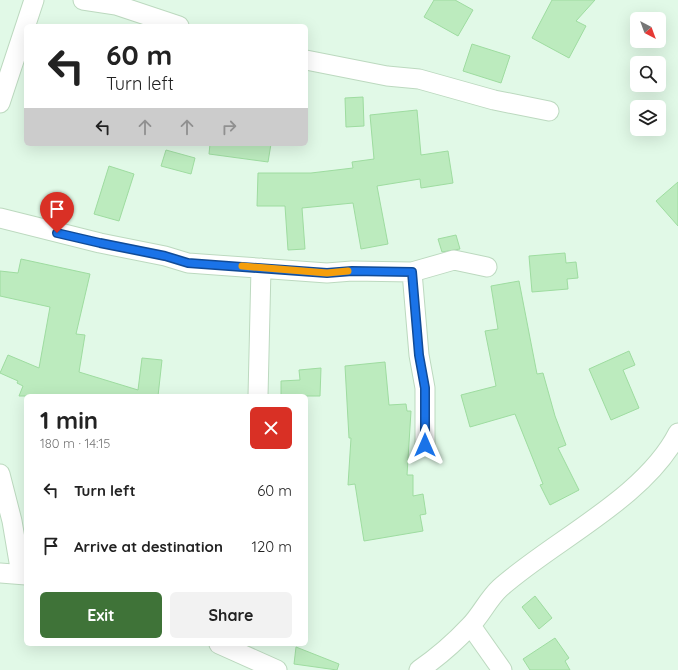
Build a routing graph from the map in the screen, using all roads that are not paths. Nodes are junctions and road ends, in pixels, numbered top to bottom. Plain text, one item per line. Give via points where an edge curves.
1 (34, 0) edge
2 (83, 0) edge
3 (26, 24) edge
4 (173, 24) edge
5 (24, 30) edge
6 (308, 60) edge
7 (0, 103) edge
8 (549, 111) dead end
9 (0, 218) edge
10 (486, 267) dead end
11 (261, 268) junction
12 (412, 272) junction
13 (258, 394) edge
14 (678, 433) edge
15 (425, 445) dead end
16 (0, 474) edge
17 (0, 574) edge
18 (24, 575) edge
19 (471, 626) junction
20 (223, 646) edge
21 (277, 670) edge
22 (420, 670) edge
23 (502, 670) edge

1 - 3 street
2 - 4 street via 116,6
5 - 7 street
6 - 8 street via 387,76 419,79 494,100
9 - 11 street via 188,263
10 - 12 street via 454,260
11 - 12 street via 327,273
11 - 13 street
12 - 15 street via 419,355 425,388
14 - 19 street via 638,485 499,589
16 - 18 street
17 - 18 street
19 - 22 street
19 - 23 street
20 - 21 street

